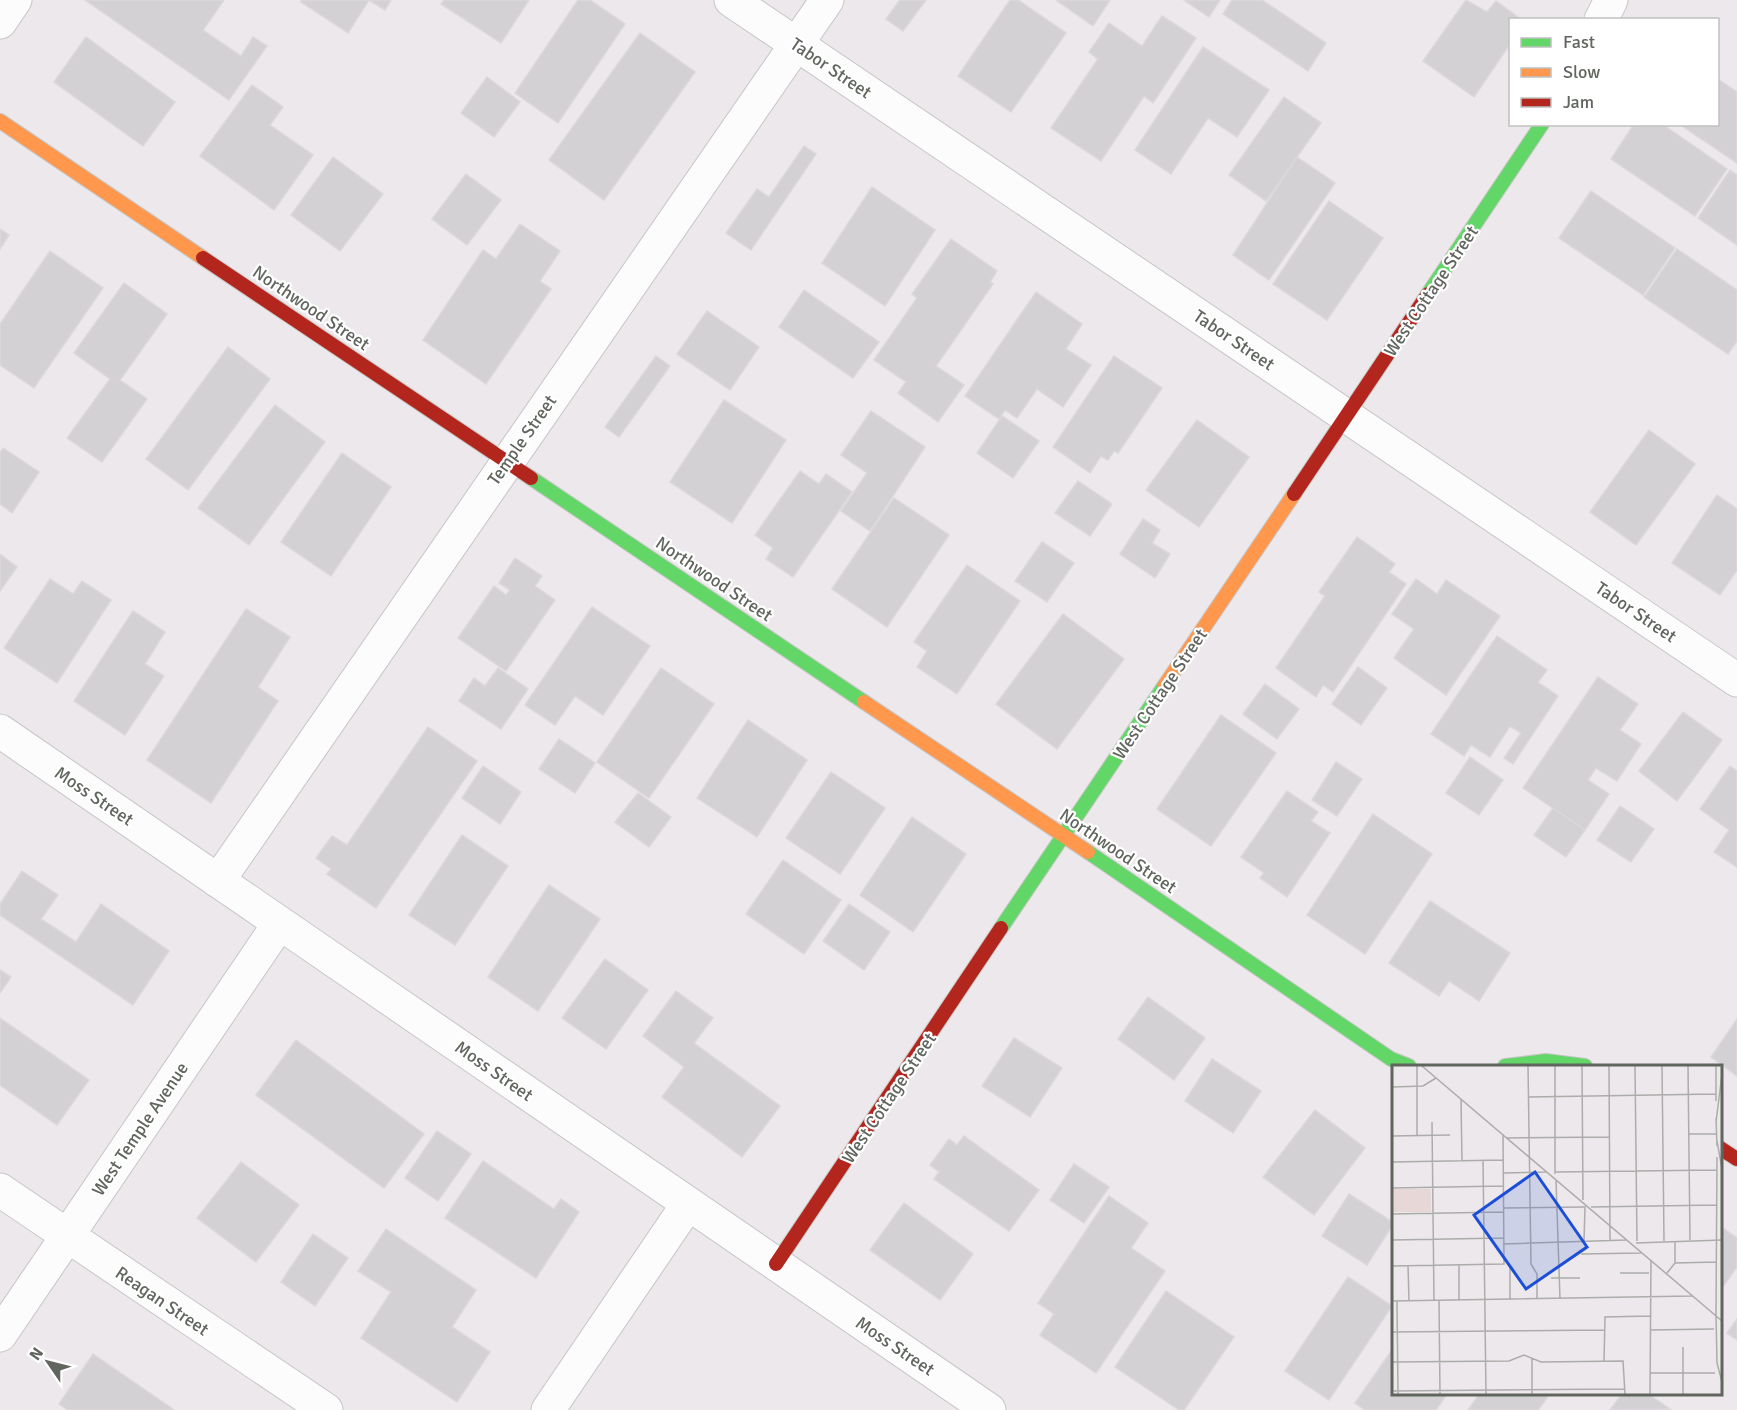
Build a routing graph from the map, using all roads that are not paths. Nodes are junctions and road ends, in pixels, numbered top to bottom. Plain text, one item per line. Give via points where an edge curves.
1 (15, 0) edge
2 (730, 0) edge
3 (827, 0) edge
4 (1611, 0) edge
5 (1602, 18) edge
6 (0, 22) edge
7 (796, 44) junction
8 (0, 121) edge
9 (1541, 126) edge
10 (1347, 417) junction
11 (508, 462) junction
12 (1737, 680) edge
13 (0, 731) edge
14 (1065, 836) junction
15 (218, 881) junction
16 (279, 924) junction
17 (1406, 1065) edge
18 (1513, 1065) edge
19 (1577, 1065) edge
20 (1722, 1149) edge
21 (1737, 1159) edge
22 (0, 1190) edge
23 (688, 1204) junction
24 (67, 1236) junction
25 (776, 1264) junction
26 (0, 1335) edge
27 (326, 1410) edge
28 (548, 1410) edge
29 (989, 1410) edge

1 - 6 street
2 - 7 street, Tabor Street
3 - 7 street, Temple Street
4 - 5 street
7 - 10 street, Tabor Street
7 - 11 street, Temple Street
8 - 11 street, Northwood Street
9 - 10 street, West Cottage Street
10 - 12 street, Tabor Street
10 - 14 street, West Cottage Street
11 - 14 street, Northwood Street
11 - 15 street, Temple Street
13 - 15 street, Moss Street
14 - 17 street, Northwood Street via 1391,1059
14 - 25 street, West Cottage Street
15 - 16 street, Moss Street
16 - 23 street, Moss Street
16 - 24 street, West Temple Avenue
18 - 19 street via 1546,1061
20 - 21 street
22 - 24 street, Reagan Street
23 - 25 street, Moss Street
23 - 28 street
24 - 26 street, West Temple Avenue
24 - 27 street, Reagan Street
25 - 29 street, Moss Street

